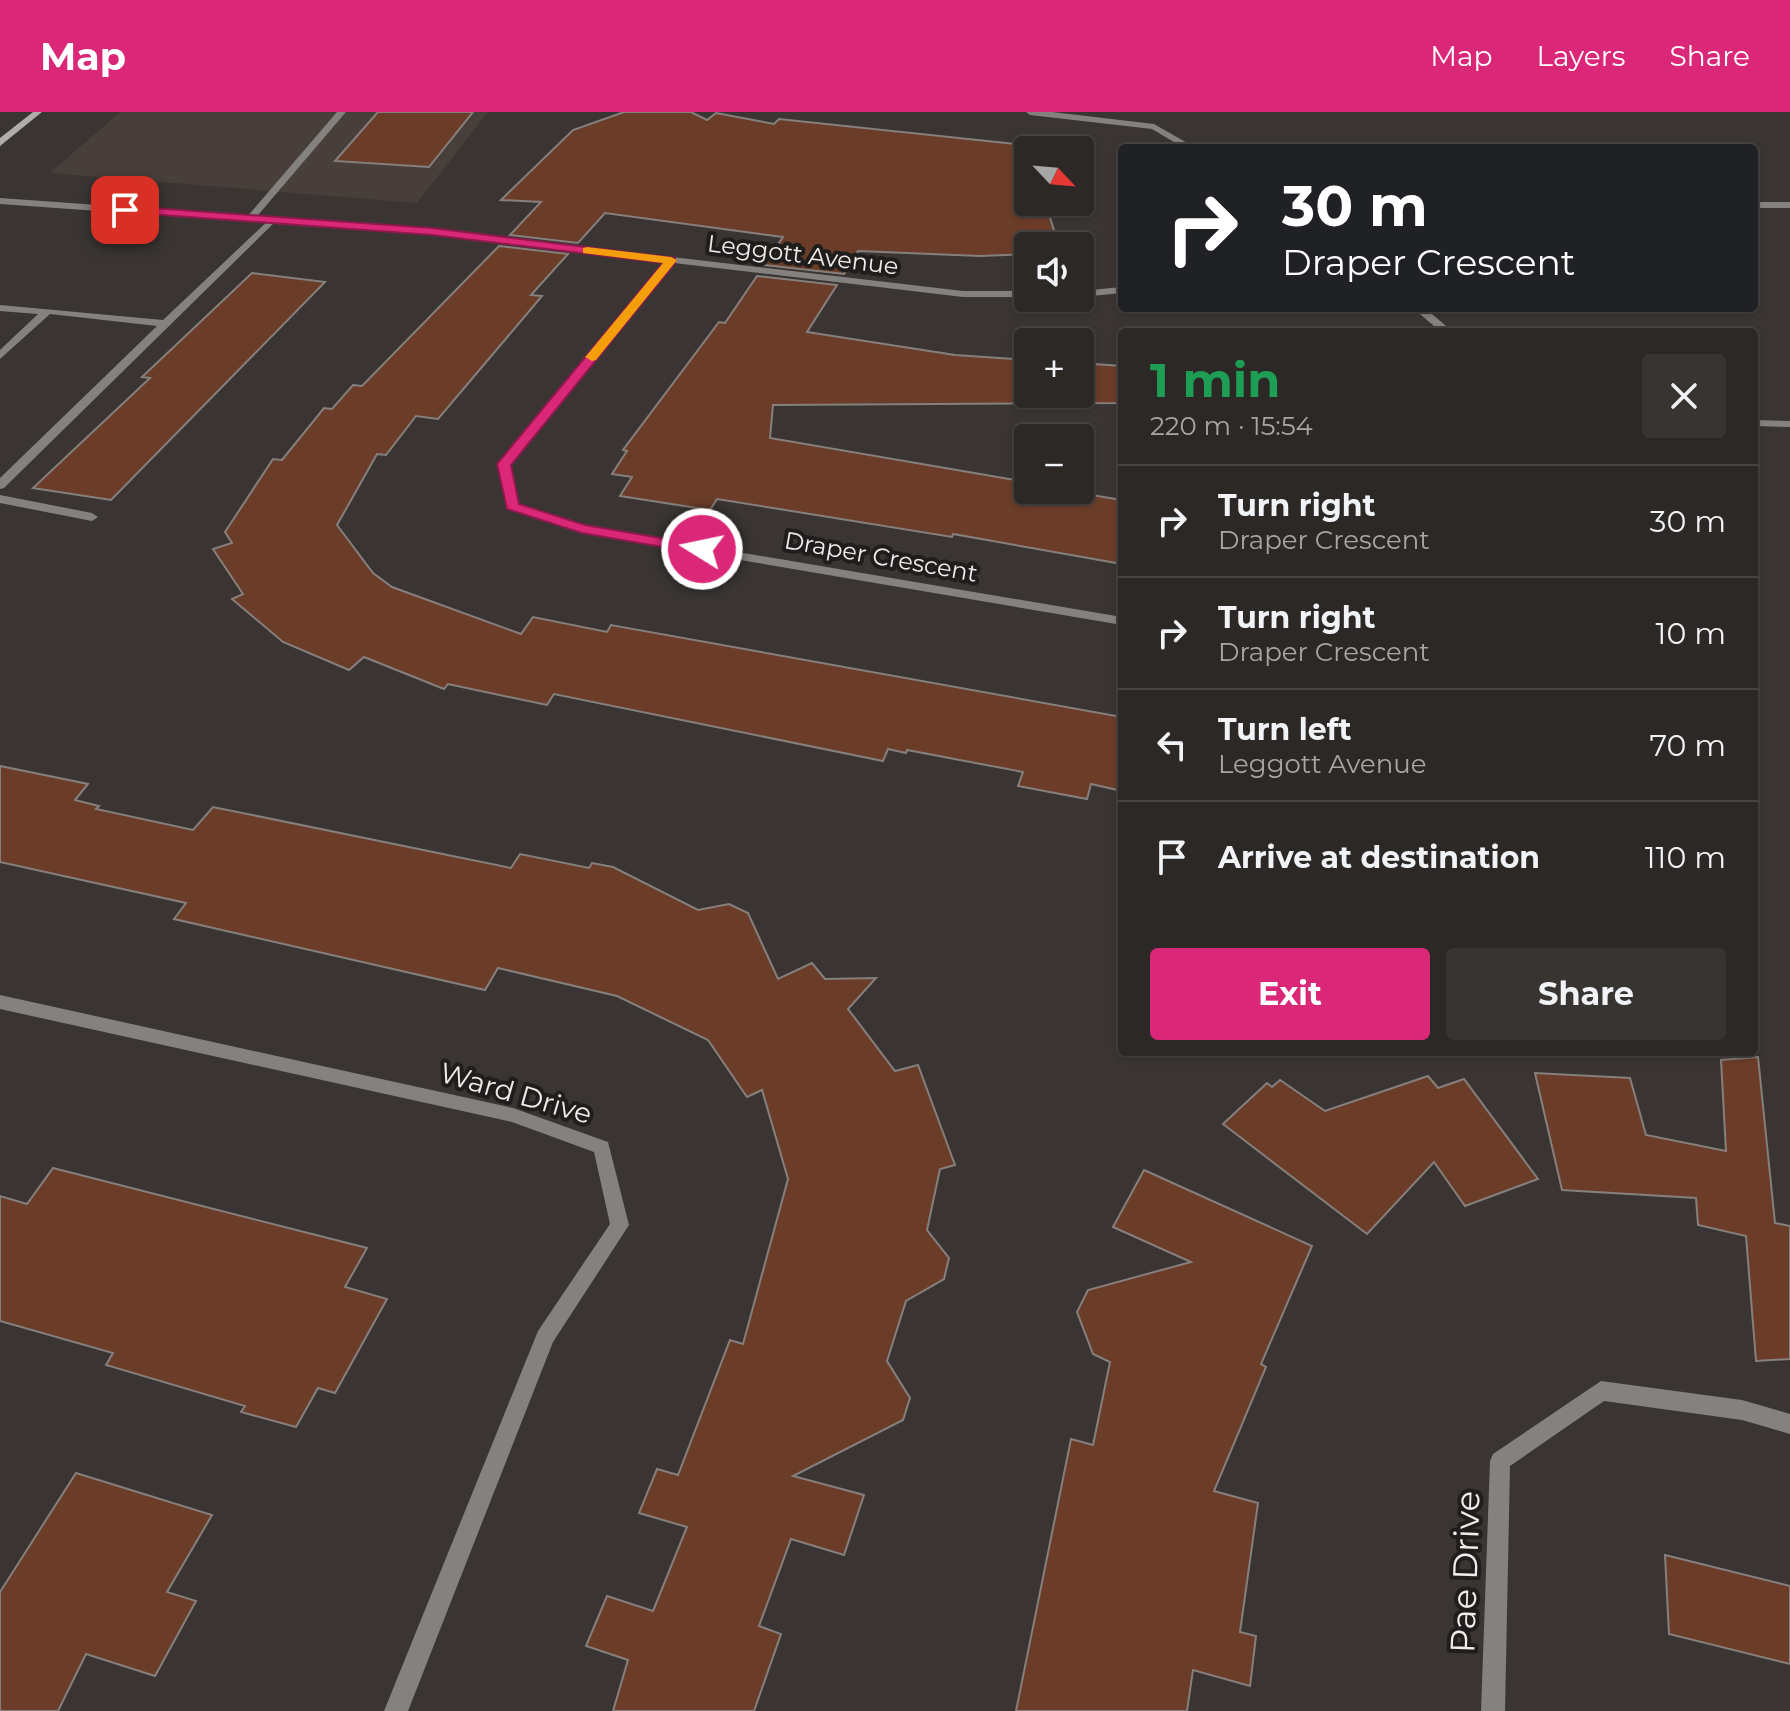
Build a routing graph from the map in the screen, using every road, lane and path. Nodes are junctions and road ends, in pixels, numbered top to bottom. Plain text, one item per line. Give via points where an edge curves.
1 (38, 112) edge
2 (342, 112) edge
3 (1030, 112) edge
4 (0, 143) edge
5 (1184, 144) edge
6 (0, 201) edge
7 (1758, 205) edge
8 (1790, 205) edge
9 (250, 219) junction
10 (272, 220) junction
11 (671, 260) junction
12 (1118, 290) edge
13 (1094, 293) edge
14 (1014, 294) edge
15 (0, 308) edge
16 (47, 311) junction
17 (1423, 312) edge
18 (166, 324) junction
19 (1443, 328) edge
20 (0, 356) edge
21 (1758, 423) edge
22 (1790, 424) edge
23 (0, 485) edge
24 (0, 499) edge
25 (92, 517) dead end
26 (1118, 620) edge
27 (0, 1002) edge
28 (1790, 1424) edge
29 (396, 1711) edge
30 (1493, 1711) edge

1 - 4 street
2 - 9 street
3 - 5 street via 1154,127
6 - 9 street, Leggott Avenue
7 - 8 street
9 - 10 street, Leggott Avenue
10 - 11 street, Leggott Avenue via 432,232
10 - 18 street
11 - 14 street, Leggott Avenue via 963,294
11 - 26 street, Draper Crescent via 504,464 512,506 582,529
12 - 13 street
15 - 16 street
16 - 18 street
16 - 20 street
17 - 19 street
18 - 23 street
21 - 22 street
24 - 25 street
27 - 29 street, Ward Drive via 513,1115 602,1147 620,1225 545,1337
28 - 30 street, Pae Drive via 1742,1410 1601,1391 1500,1461

